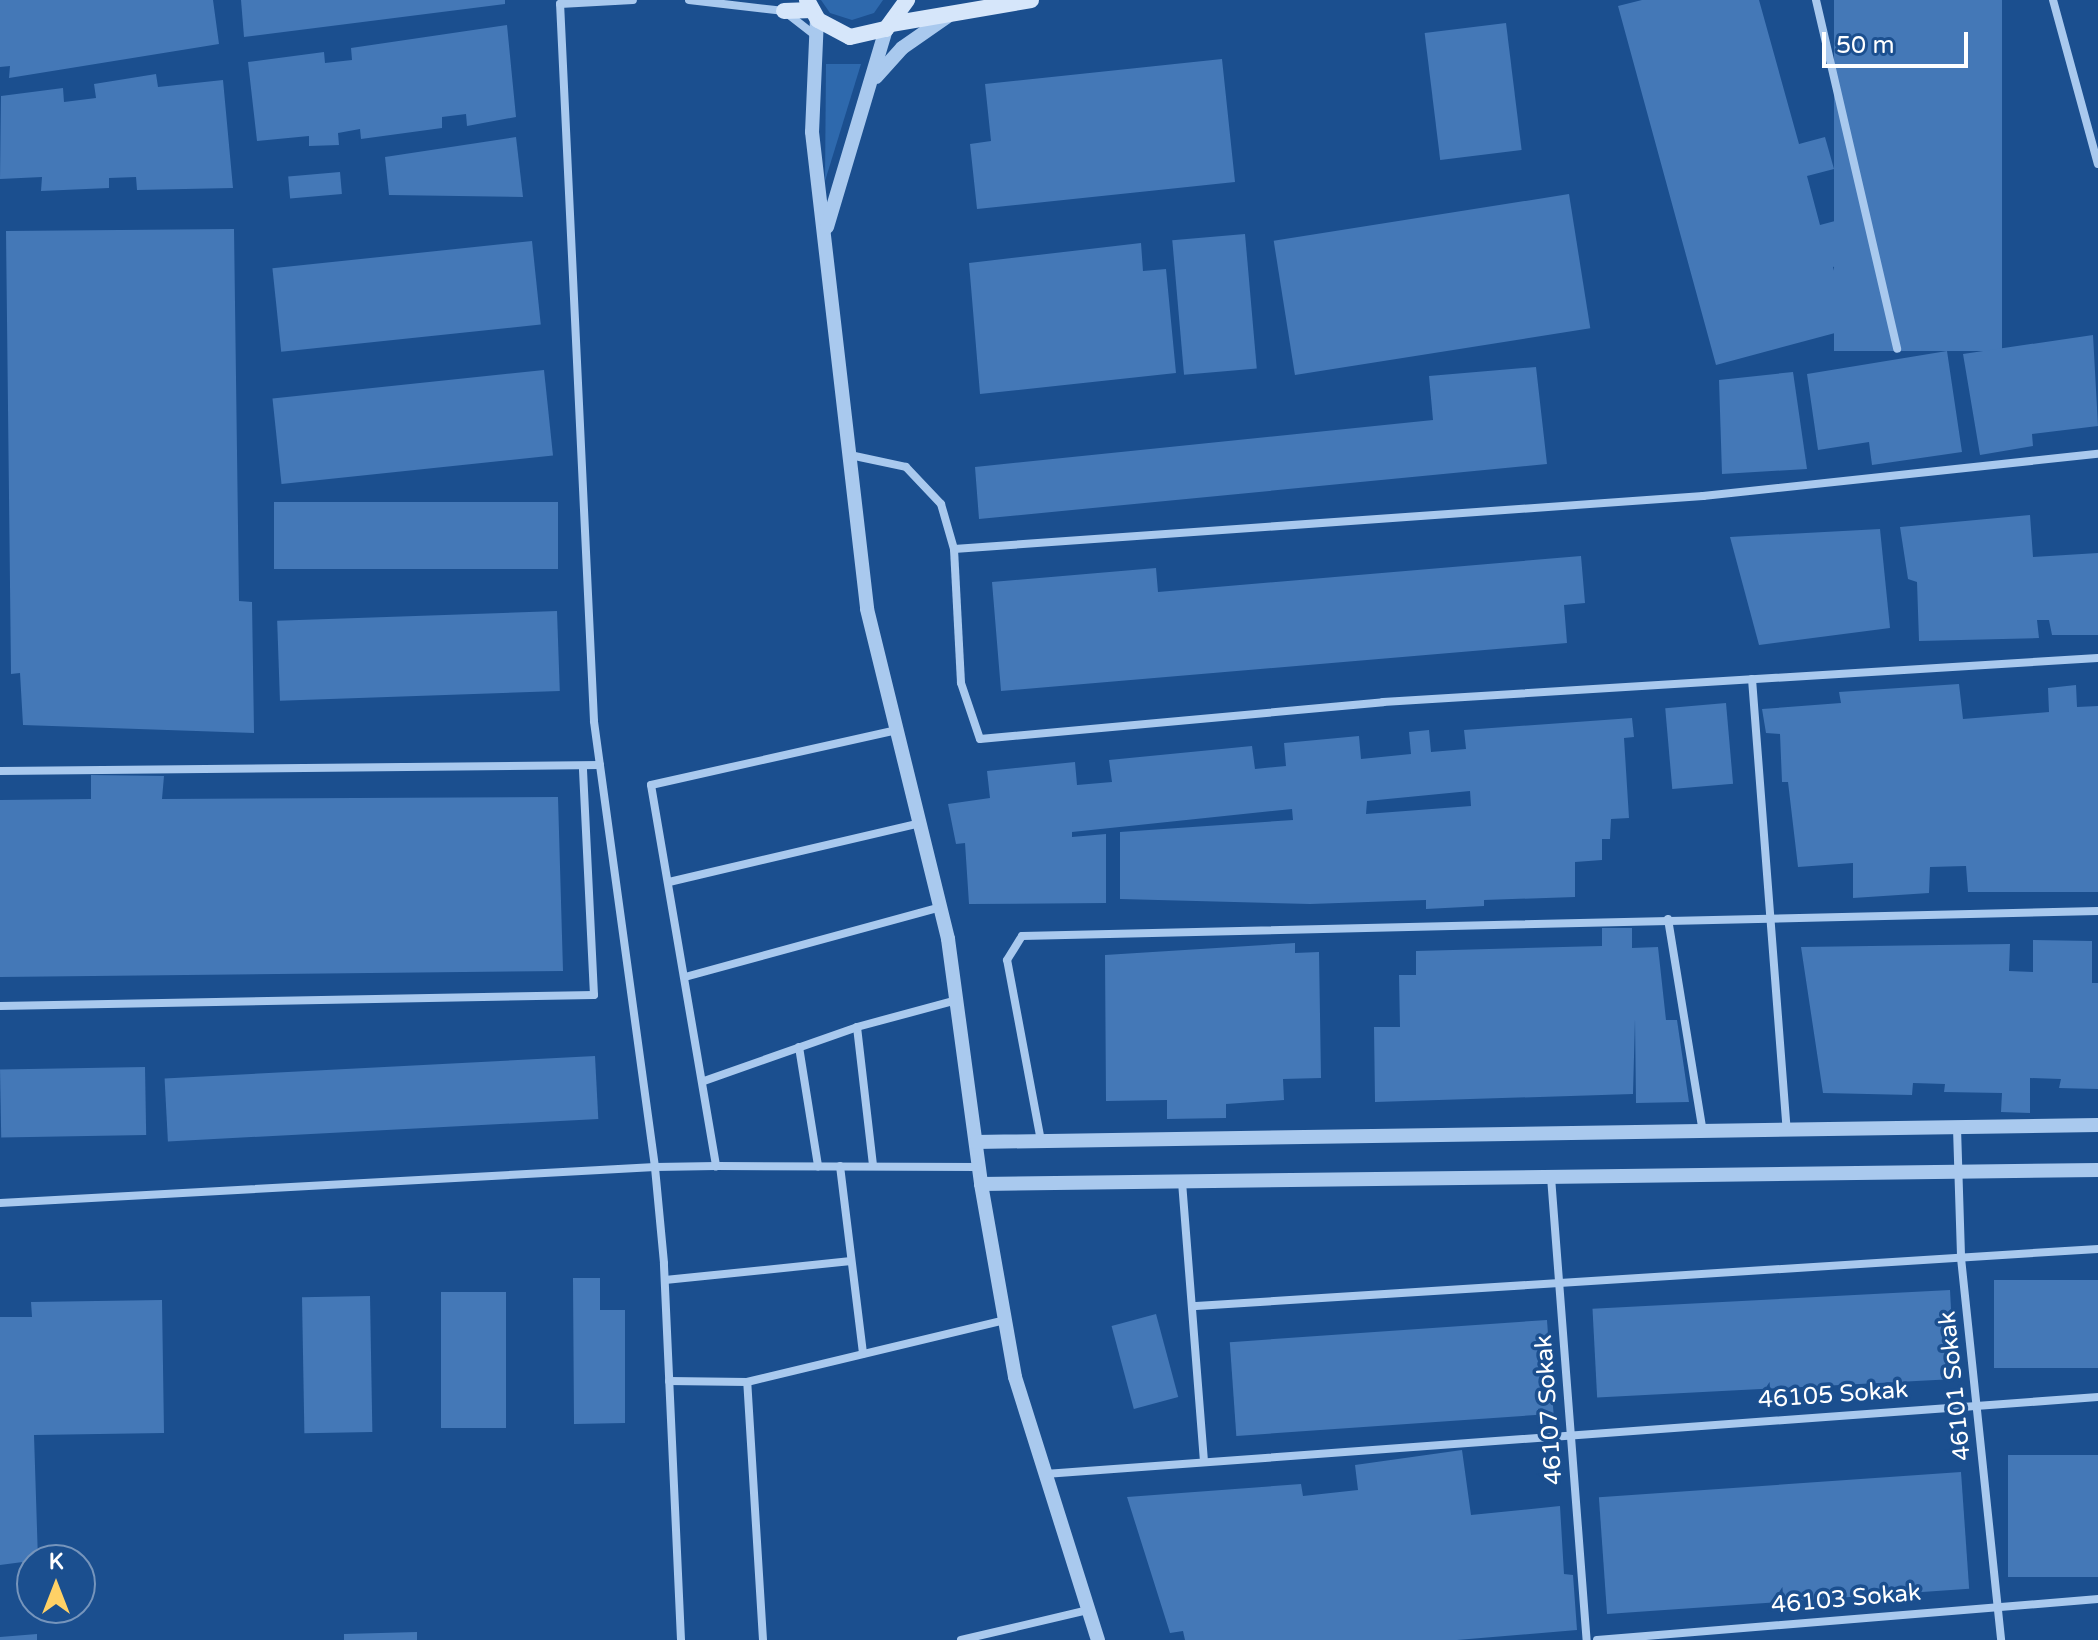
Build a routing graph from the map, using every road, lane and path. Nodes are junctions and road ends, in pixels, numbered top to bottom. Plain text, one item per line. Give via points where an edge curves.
1 (633, 0) edge
2 (689, 0) edge
3 (907, 0) edge
4 (1031, 0) edge
5 (1816, 0) edge
6 (2053, 0) edge
7 (559, 2) edge
8 (784, 11) junction
9 (950, 14) junction
10 (812, 16) edge
11 (888, 26) junction
12 (873, 81) junction
13 (2098, 164) edge
14 (825, 231) junction
15 (1897, 349) dead end
16 (2098, 454) edge
17 (850, 455) junction
18 (954, 549) junction
19 (2098, 658) edge
20 (1752, 679) junction
21 (897, 730) junction
22 (600, 765) junction
23 (583, 769) junction
24 (0, 771) edge
25 (920, 823) junction
26 (669, 882) junction
27 (941, 907) junction
28 (2098, 911) edge
29 (1668, 919) junction
30 (1773, 920) junction
31 (685, 977) junction
32 (957, 1000) junction
33 (0, 1006) edge
34 (857, 1027) junction
35 (799, 1047) junction
36 (704, 1081) junction
37 (2098, 1125) edge
38 (1957, 1128) junction
39 (1787, 1130) junction
40 (1703, 1132) junction
41 (1041, 1141) junction
42 (976, 1142) junction
43 (716, 1166) junction
44 (818, 1166) junction
45 (840, 1166) junction
46 (873, 1166) junction
47 (655, 1167) junction
48 (979, 1167) junction
49 (2098, 1170) edge
50 (1955, 1173) junction
51 (1551, 1177) junction
52 (1182, 1182) junction
53 (981, 1184) junction
54 (0, 1203) edge
55 (2098, 1249) edge
56 (1961, 1258) junction
57 (851, 1261) junction
58 (665, 1280) junction
59 (1559, 1286) junction
60 (1196, 1306) junction
61 (1005, 1320) junction
62 (863, 1354) junction
63 (669, 1381) junction
64 (747, 1382) junction
65 (2098, 1397) edge
66 (1977, 1404) junction
67 (1571, 1436) junction
68 (1204, 1459) junction
69 (1045, 1474) junction
70 (2098, 1599) edge
71 (1998, 1605) junction
72 (1088, 1610) junction
73 (681, 1640) edge
74 (763, 1640) edge
75 (963, 1640) edge
76 (1098, 1640) edge
77 (1587, 1640) edge
78 (1597, 1640) edge
79 (2001, 1640) edge

1 - 7 street
2 - 8 street
3 - 11 main road
4 - 9 main road
5 - 15 street
6 - 13 street
7 - 22 street
8 - 10 main road
8 - 10 street
9 - 11 main road
9 - 12 street via 902,48
10 - 11 main road via 850,37
10 - 14 street via 812,132
11 - 12 street
12 - 14 street
14 - 17 street
16 - 18 street via 1703,496
17 - 18 street via 892,461 920,478 941,504
17 - 21 street via 867,609
18 - 20 street via 961,683 980,739 1383,702
19 - 20 street
20 - 30 street
21 - 25 street
21 - 26 street via 651,785
22 - 23 street
22 - 47 street
23 - 24 street
23 - 33 street via 594,995
25 - 26 street
25 - 27 street
26 - 31 street
27 - 31 street
27 - 32 street
28 - 30 street
29 - 30 street
29 - 40 street
29 - 41 street via 1022,936 1007,960
30 - 39 street
31 - 36 street
32 - 34 street
32 - 42 street
34 - 35 street
34 - 46 street
35 - 36 street
35 - 44 street
36 - 43 street
37 - 38 street
38 - 39 street
38 - 50 street, 46101 Sokak
39 - 40 street
40 - 41 street
41 - 42 street
42 - 48 street
43 - 44 street
43 - 47 street
44 - 45 street
45 - 46 street
45 - 57 street
46 - 48 street
47 - 54 street
47 - 58 street
48 - 53 street
49 - 50 street
50 - 51 street
50 - 56 street, 46101 Sokak
51 - 52 street
51 - 59 street, 46107 Sokak
52 - 53 street
52 - 60 street
53 - 61 street
55 - 56 street
56 - 59 street
56 - 66 street, 46101 Sokak
57 - 58 street
57 - 62 street
58 - 63 street
59 - 60 street
59 - 67 street, 46107 Sokak
60 - 68 street
61 - 62 street
61 - 69 street via 1015,1377
62 - 64 street
63 - 64 street
63 - 73 street
64 - 74 street
65 - 66 street, 46105 Sokak
66 - 67 street, 46105 Sokak
66 - 71 street, 46101 Sokak
67 - 68 street, 46105 Sokak
67 - 77 street, 46107 Sokak
68 - 69 street, 46105 Sokak
69 - 72 street
70 - 71 street, 46103 Sokak
71 - 78 street, 46103 Sokak
71 - 79 street, 46101 Sokak
72 - 75 street
72 - 76 street

